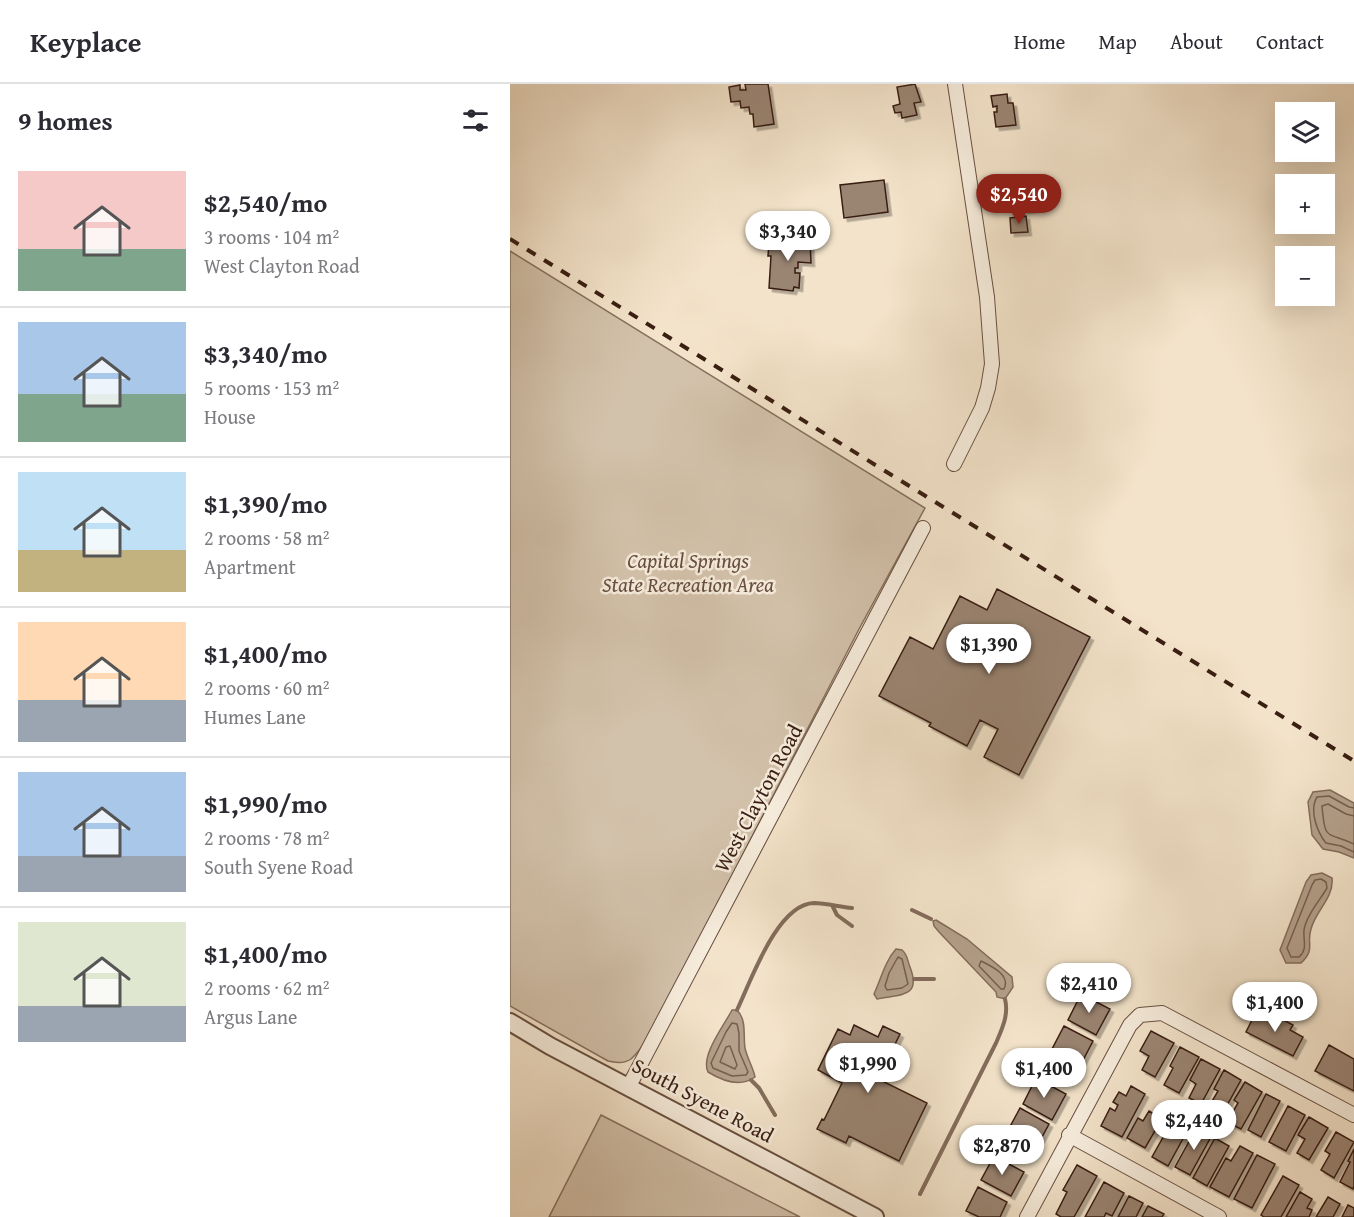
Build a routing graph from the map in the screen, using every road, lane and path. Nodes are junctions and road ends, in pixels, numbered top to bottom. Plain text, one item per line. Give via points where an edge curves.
1 (954, 84) edge
2 (954, 464) dead end
3 (923, 528) dead end
4 (510, 1022) edge
5 (629, 1086) junction
6 (1354, 1115) edge
7 (1070, 1135) junction
8 (875, 1217) edge
9 (1027, 1217) edge
10 (1219, 1217) edge

1 - 2 street via 987,297 992,364 982,408
3 - 5 street, West Clayton Road
4 - 5 street, South Syene Road
5 - 8 street, South Syene Road
6 - 7 street via 1162,1013 1140,1015 1130,1025
7 - 9 street
7 - 10 street

